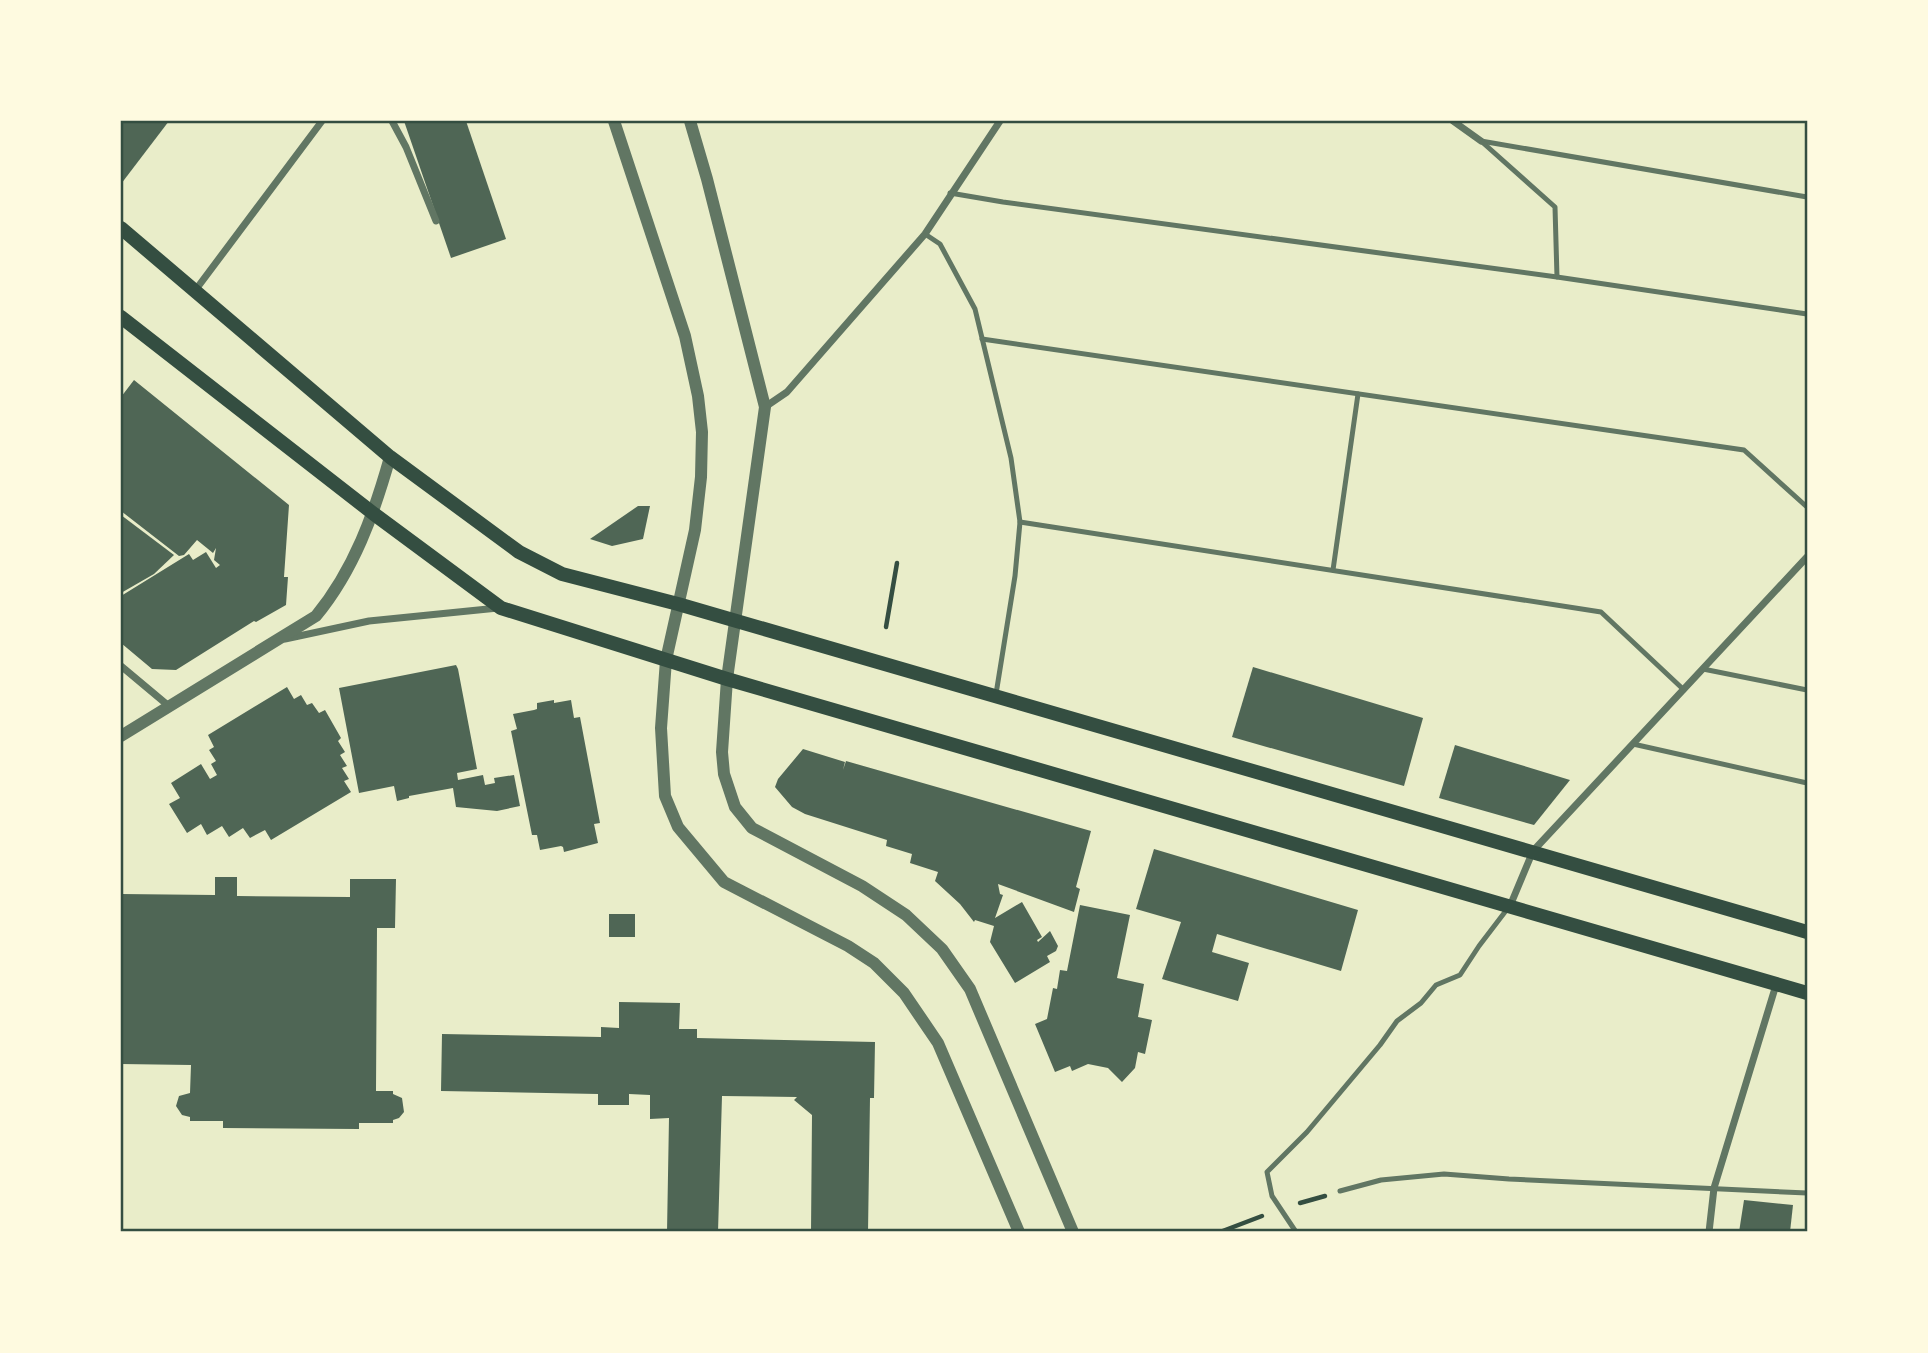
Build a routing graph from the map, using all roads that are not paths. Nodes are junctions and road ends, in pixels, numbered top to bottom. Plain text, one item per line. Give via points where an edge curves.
1 (322, 121) edge
2 (392, 121) edge
3 (614, 121) edge
4 (690, 121) edge
5 (1000, 121) edge
6 (1453, 121) edge
7 (1481, 141) junction
8 (950, 193) junction
9 (1807, 197) edge
10 (436, 221) dead end
11 (121, 228) edge
12 (925, 234) junction
13 (1557, 277) junction
14 (194, 292) junction
15 (1807, 314) edge
16 (121, 317) edge
17 (982, 339) junction
18 (1358, 394) junction
19 (765, 407) junction
20 (390, 457) junction
21 (1807, 507) edge
22 (374, 514) junction
23 (1020, 522) junction
24 (1807, 557) edge
25 (1334, 570) junction
26 (678, 604) junction
27 (501, 608) junction
28 (734, 621) junction
29 (281, 640) junction
30 (666, 660) junction
31 (121, 667) edge
32 (1703, 669) junction
33 (727, 678) junction
34 (1684, 690) junction
35 (1807, 690) edge
36 (995, 697) junction
37 (170, 707) junction
38 (121, 736) edge
39 (1633, 744) junction
40 (1807, 783) edge
41 (1533, 851) junction
42 (1510, 906) junction
43 (1807, 932) edge
44 (1776, 985) junction
45 (1807, 993) edge
46 (1714, 1188) junction
47 (1340, 1191) road end
48 (1807, 1193) edge
49 (1019, 1232) edge
50 (1073, 1232) edge
51 (1296, 1232) edge
52 (1709, 1232) edge

1 - 14 street
2 - 10 street
3 - 26 street via 685,336 698,396 701,477
4 - 19 street
5 - 8 street
6 - 7 street
7 - 9 lane
7 - 13 lane via 1555,206
8 - 12 street
8 - 13 lane
11 - 14 main road
12 - 17 lane via 940,244 952,265 975,309
12 - 19 street via 787,392
13 - 15 lane
14 - 20 main road
16 - 22 main road
17 - 18 lane
17 - 23 lane via 1011,458
18 - 21 lane via 1744,450
18 - 25 lane
19 - 28 street
20 - 22 street
20 - 26 main road via 519,552 562,574
22 - 27 main road
22 - 29 street via 334,594 316,616
23 - 25 lane
23 - 36 lane
24 - 32 street
25 - 34 lane via 1601,612
26 - 28 main road
26 - 30 street
27 - 29 street via 369,621
27 - 30 main road
28 - 33 street
28 - 36 main road
29 - 37 street
30 - 33 main road
30 - 49 street via 661,755 665,796 678,827 724,883 848,946 874,963 904,993 938,1043
31 - 37 street
32 - 34 street
32 - 35 lane
33 - 42 main road
33 - 50 street via 723,774 735,807 752,828 862,886 906,915 942,949 970,989
34 - 39 street
36 - 41 main road
37 - 38 street
39 - 40 lane
39 - 41 street
41 - 42 street
41 - 43 main road
42 - 44 main road
42 - 51 lane via 1460,975 1436,985 1397,1021 1307,1132 1267,1172 1272,1196
44 - 45 main road
44 - 46 street
46 - 47 lane via 1444,1174 1381,1180
46 - 48 lane
46 - 52 street

